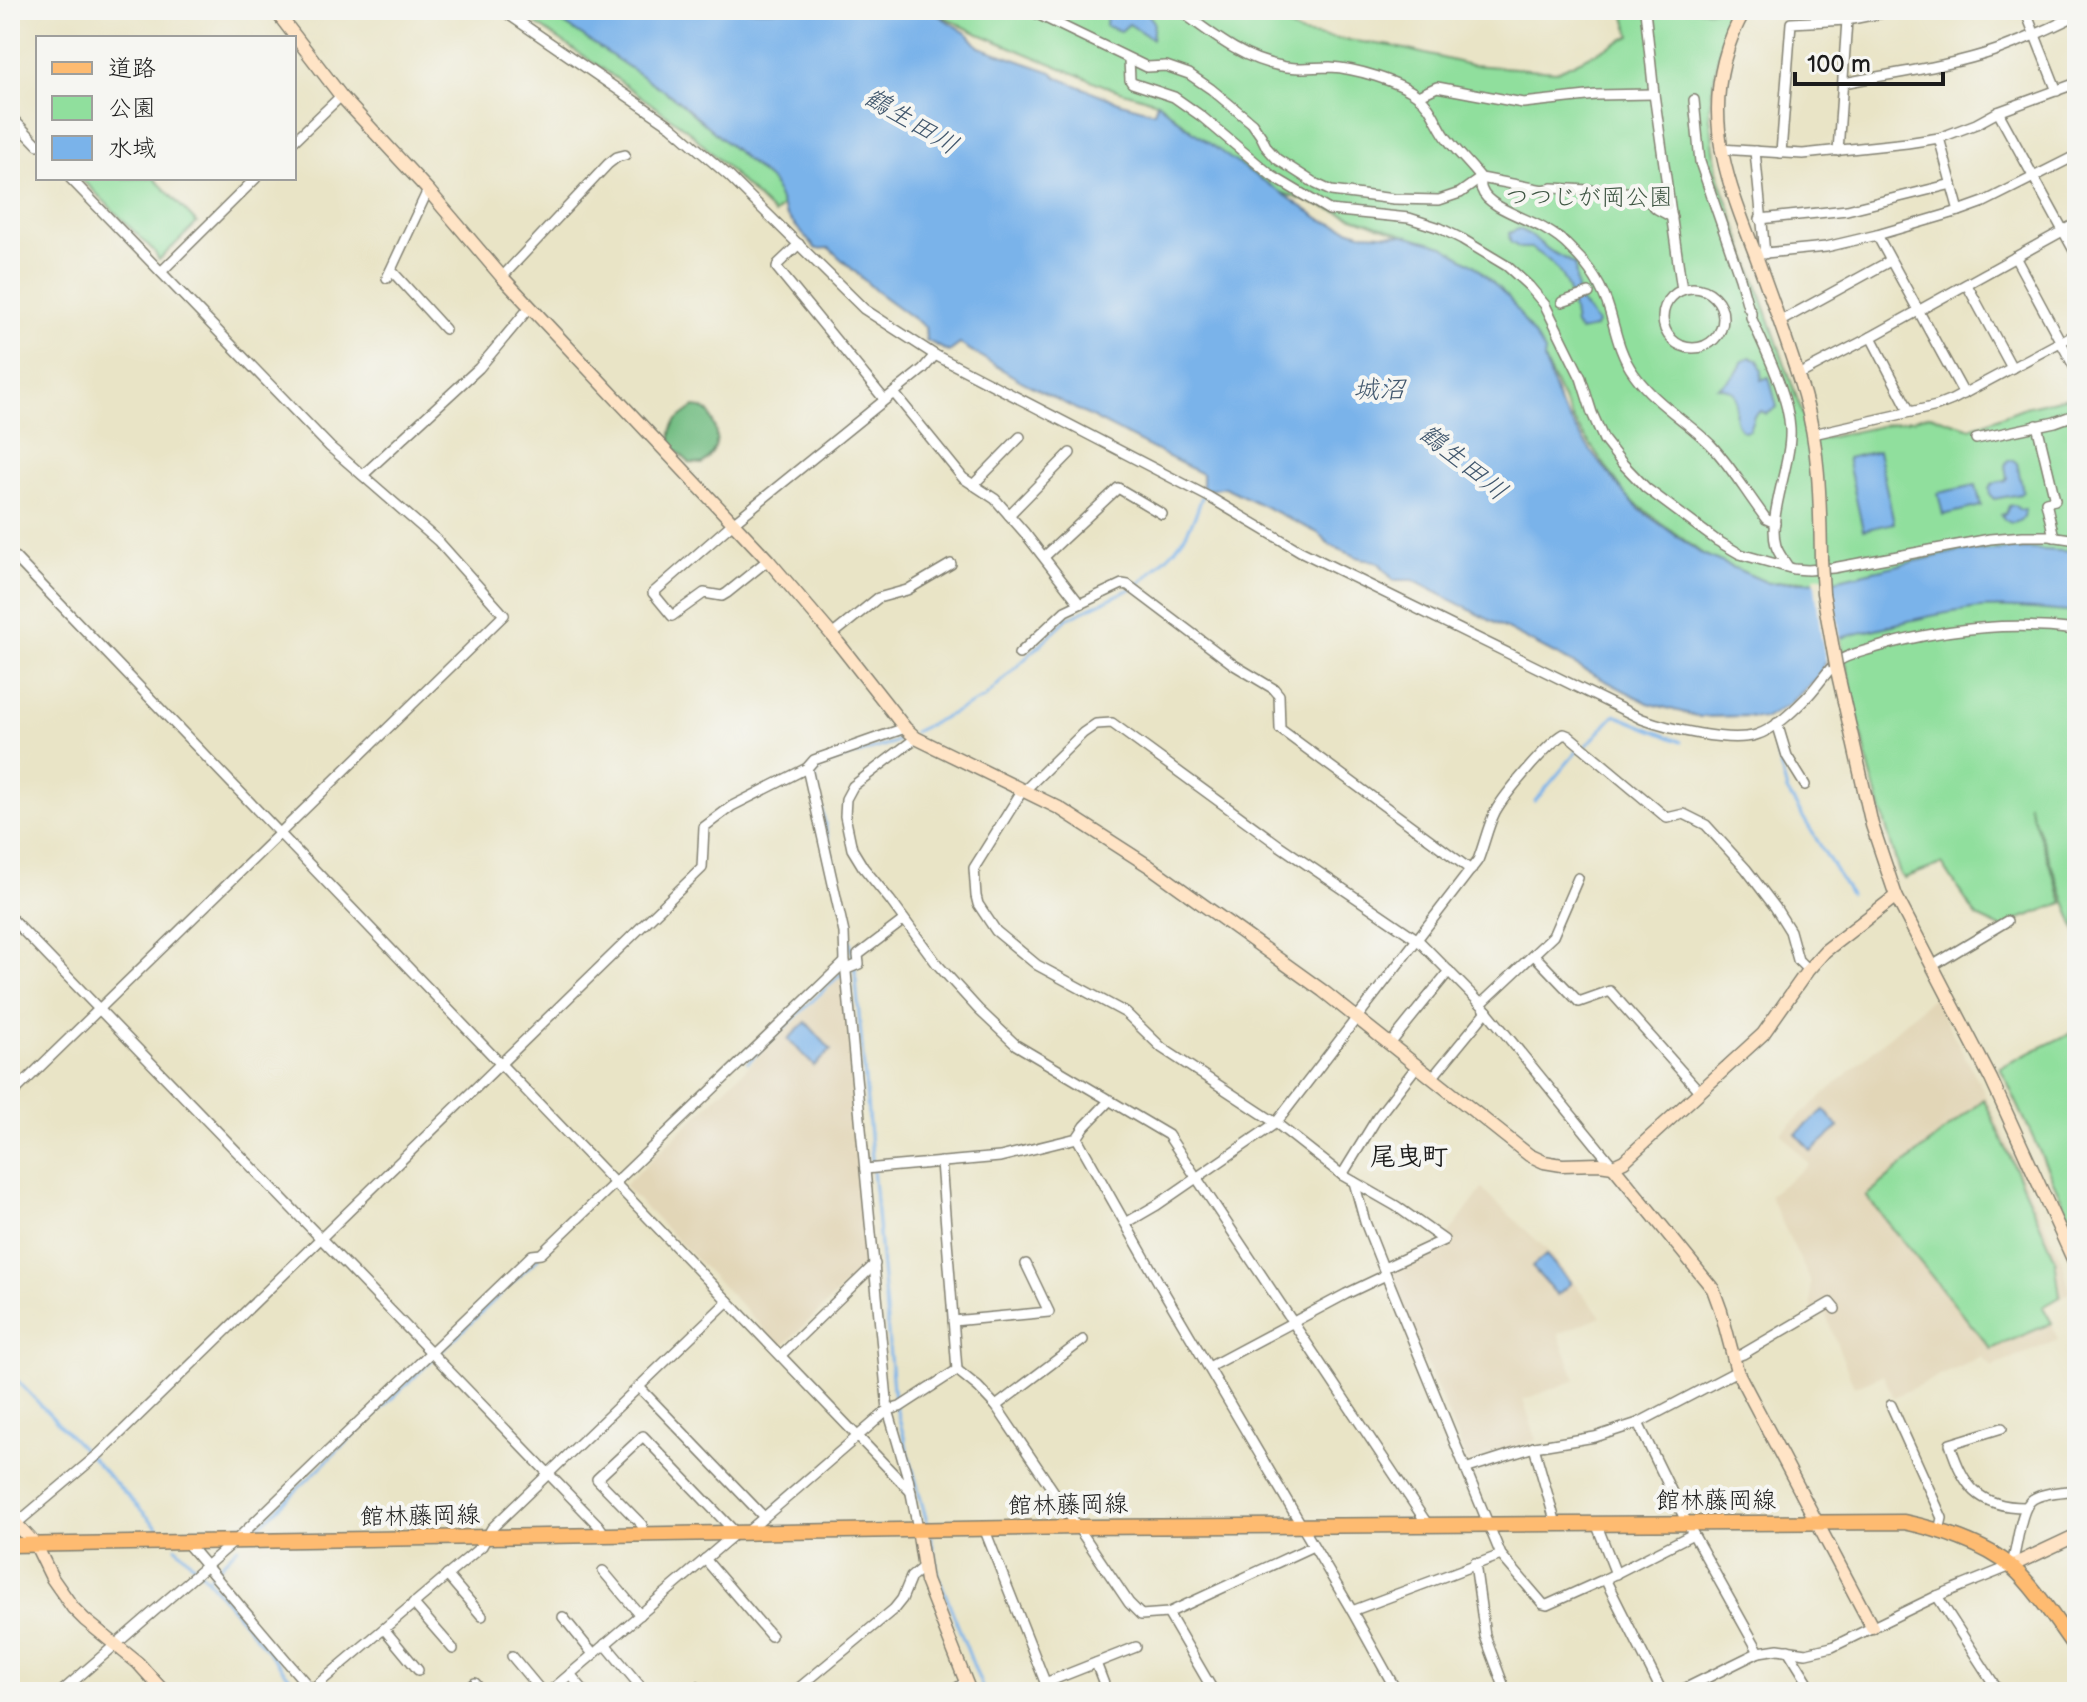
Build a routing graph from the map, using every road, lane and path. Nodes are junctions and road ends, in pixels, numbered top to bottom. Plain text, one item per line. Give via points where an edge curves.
1 (275, 10) edge
2 (502, 10) edge
3 (1179, 10) edge
4 (1645, 10) edge
5 (1745, 10) edge
6 (1897, 10) edge
7 (2025, 10) edge
8 (1032, 11) edge
9 (2077, 15) edge
10 (1847, 20) junction
11 (295, 36) edge
12 (2035, 36) junction
13 (296, 37) edge
14 (1129, 59) junction
15 (1843, 83) junction
16 (2077, 83) edge
17 (2057, 91) junction
18 (1654, 94) junction
19 (341, 96) junction
20 (1418, 96) junction
21 (1694, 100) dead end
22 (1998, 112) junction
23 (10, 116) edge
24 (1939, 138) junction
25 (296, 139) edge
26 (36, 143) edge
27 (1720, 149) junction
28 (1755, 151) junction
29 (1838, 151) junction
30 (1781, 153) junction
31 (625, 155) dead end
32 (2077, 155) edge
33 (1481, 178) junction
34 (2034, 178) junction
35 (72, 180) edge
36 (254, 180) edge
37 (1952, 184) junction
38 (428, 190) junction
39 (1959, 211) junction
40 (1672, 217) junction
41 (1760, 219) junction
42 (2077, 223) edge
43 (2063, 231) junction
44 (1877, 235) junction
45 (799, 244) junction
46 (1760, 254) junction
47 (2077, 256) edge
48 (2015, 257) junction
49 (1890, 261) junction
50 (161, 272) junction
51 (502, 277) junction
52 (1967, 285) junction
53 (1682, 290) junction
54 (1589, 293) dead end
55 (1562, 302) dead end
56 (530, 307) junction
57 (1918, 312) junction
58 (1779, 322) junction
59 (445, 329) dead end
60 (2077, 333) edge
61 (1871, 337) junction
62 (2060, 342) junction
63 (935, 355) junction
64 (2012, 368) junction
65 (2077, 372) edge
66 (1798, 375) junction
67 (894, 393) junction
68 (1964, 394) junction
69 (884, 399) junction
70 (1910, 412) junction
71 (2077, 414) edge
72 (2037, 425) junction
73 (1813, 434) junction
74 (1020, 437) dead end
75 (1976, 439) dead end
76 (1070, 453) dead end
77 (363, 475) junction
78 (973, 485) junction
79 (1162, 514) dead end
80 (1009, 515) junction
81 (733, 523) junction
82 (1775, 523) junction
83 (2054, 537) junction
84 (2077, 540) edge
85 (10, 552) edge
86 (1044, 557) junction
87 (768, 560) junction
88 (951, 564) dead end
89 (1788, 567) junction
90 (1079, 603) junction
91 (2077, 630) edge
92 (832, 635) junction
93 (1019, 654) dead end
94 (1777, 723) junction
95 (905, 728) junction
96 (916, 738) junction
97 (807, 768) junction
98 (1805, 785) dead end
99 (1022, 791) junction
100 (281, 835) junction
101 (1471, 870) junction
102 (1578, 878) dead end
103 (1896, 896) junction
104 (10, 917) edge
105 (904, 920) junction
106 (2007, 921) dead end
107 (1418, 940) junction
108 (1534, 955) junction
109 (846, 966) junction
110 (1932, 966) junction
111 (1808, 970) junction
112 (1449, 971) junction
113 (1484, 1008) junction
114 (100, 1010) junction
115 (1357, 1018) junction
116 (1390, 1044) junction
117 (500, 1065) junction
118 (1417, 1066) junction
119 (1432, 1078) junction
120 (1700, 1092) junction
121 (10, 1096) edge
122 (1110, 1100) junction
123 (1276, 1123) junction
124 (1077, 1138) junction
125 (941, 1162) junction
126 (1613, 1166) junction
127 (865, 1169) junction
128 (1342, 1175) junction
129 (1197, 1178) junction
130 (1354, 1182) junction
131 (614, 1184) junction
132 (1126, 1223) junction
133 (320, 1239) junction
134 (2074, 1250) edge
135 (875, 1264) junction
136 (1026, 1264) dead end
137 (2077, 1268) edge
138 (1385, 1272) junction
139 (728, 1301) junction
140 (1835, 1309) dead end
141 (953, 1321) junction
142 (1293, 1322) junction
143 (1083, 1340) dead end
144 (431, 1352) junction
145 (781, 1355) junction
146 (1732, 1358) junction
147 (1209, 1367) junction
148 (957, 1370) junction
149 (1737, 1371) junction
150 (639, 1387) junction
151 (1891, 1405) dead end
152 (996, 1406) junction
153 (888, 1410) junction
154 (1638, 1423) junction
155 (2002, 1428) dead end
156 (857, 1436) junction
157 (1534, 1447) junction
158 (1465, 1469) junction
159 (548, 1474) junction
160 (2077, 1490) edge
161 (911, 1492) junction
162 (2025, 1507) junction
163 (764, 1517) junction
164 (1816, 1522) junction
165 (12, 1523) edge
166 (1596, 1523) junction
167 (1488, 1524) junction
168 (1556, 1524) junction
169 (1428, 1525) junction
170 (1301, 1526) junction
171 (1079, 1527) junction
172 (984, 1528) junction
173 (1690, 1528) junction
174 (918, 1529) junction
175 (1939, 1531) junction
176 (741, 1533) junction
177 (643, 1534) junction
178 (605, 1535) junction
179 (2077, 1535) edge
180 (487, 1537) junction
181 (185, 1541) junction
182 (235, 1541) junction
183 (10, 1545) edge
184 (36, 1545) junction
185 (1313, 1546) junction
186 (1501, 1555) junction
187 (705, 1559) junction
188 (1475, 1563) junction
189 (2011, 1566) junction
190 (923, 1567) junction
191 (207, 1568) junction
192 (603, 1571) dead end
193 (1616, 1574) junction
194 (447, 1575) junction
195 (1605, 1579) junction
196 (1937, 1596) junction
197 (413, 1603) junction
198 (1352, 1611) junction
199 (1168, 1613) junction
200 (640, 1615) junction
201 (482, 1616) dead end
202 (563, 1617) dead end
203 (1872, 1627) junction
204 (384, 1629) junction
205 (771, 1636) dead end
206 (117, 1644) junction
207 (605, 1644) junction
208 (1136, 1647) dead end
209 (2076, 1648) edge
210 (453, 1649) dead end
211 (1788, 1650) junction
212 (1759, 1652) junction
213 (593, 1654) junction
214 (512, 1656) dead end
215 (1096, 1663) junction
216 (418, 1670) dead end
217 (570, 1674) junction
218 (968, 1687) edge
219 (1047, 1688) edge
220 (66, 1691) edge
221 (312, 1691) edge
222 (1682, 1691) edge
223 (164, 1692) edge
224 (465, 1692) edge
225 (482, 1692) edge
226 (542, 1692) edge
227 (549, 1692) edge
228 (585, 1692) edge
229 (645, 1692) edge
230 (794, 1692) edge
231 (950, 1692) edge
232 (1107, 1692) edge
233 (1214, 1692) edge
234 (1397, 1692) edge
235 (1506, 1692) edge
236 (1662, 1692) edge
237 (1814, 1692) edge
238 (1999, 1692) edge

1 - 11 street
2 - 45 street via 671,126
3 - 20 street via 1217,39 1264,62 1346,69
4 - 18 street
5 - 27 street via 1732,33 1719,82
6 - 10 street
7 - 12 street
8 - 14 street
9 - 12 street
10 - 15 street
10 - 30 street via 1791,23
12 - 15 street via 1963,59
12 - 17 street
13 - 19 street
14 - 33 street via 1189,74 1252,123 1277,159 1331,191 1439,200
14 - 89 street via 1132,83 1174,97 1310,200 1329,210 1409,218 1440,228 1507,266 1545,305 1604,440 1622,463 1646,488 1716,540 1740,554
15 - 29 street
16 - 17 street
17 - 22 street
18 - 20 street via 1523,103 1437,87
18 - 40 street
19 - 25 street
19 - 38 street
20 - 33 street
21 - 82 street via 1706,185 1788,415 1789,452
22 - 24 street
22 - 34 street
23 - 26 street
24 - 29 street
24 - 37 street
27 - 28 street
27 - 46 street
28 - 30 street
28 - 41 street
29 - 30 street
31 - 51 street via 608,164
32 - 34 street
33 - 40 street via 1543,190 1639,193
33 - 82 street via 1486,197 1545,229 1581,259 1599,285 1635,375 1711,445 1766,519
34 - 39 street
34 - 43 street
35 - 50 street
36 - 50 street
37 - 39 street
37 - 41 street via 1847,210
38 - 51 street
38 - 59 street via 389,274
39 - 44 street
40 - 53 street
41 - 46 street
42 - 43 street
43 - 47 street
43 - 48 street
44 - 46 street
44 - 49 street
45 - 63 street via 864,309
45 - 69 street via 777,268
46 - 58 street
48 - 52 street
48 - 62 street
49 - 57 street
49 - 58 street
50 - 77 street
51 - 56 street
52 - 57 street
52 - 64 street
53 - 53 street via 1664,311 1666,330 1689,348 1709,344 1722,329 1722,308 1710,293
54 - 55 street
56 - 77 street via 479,368
56 - 81 street
57 - 61 street
57 - 68 street
58 - 66 street
60 - 62 street
61 - 66 street
61 - 70 street
62 - 64 street
62 - 65 street
63 - 67 street
63 - 94 street via 1300,551 1642,719 1686,733 1727,736 1753,736
64 - 68 street
66 - 73 street
67 - 69 street
67 - 78 street
68 - 70 street
69 - 81 street
70 - 73 street
71 - 72 street
72 - 75 street
72 - 83 street via 2055,500 2046,502
73 - 103 street, bridge via 1823,593 1836,666 1872,825
74 - 78 street
76 - 80 street
77 - 100 street via 438,541 504,615
78 - 80 street
79 - 86 street via 1118,488
80 - 86 street
81 - 87 street
81 - 87 street via 653,593 672,616 704,593 722,596
82 - 89 street via 1775,543
83 - 84 street
83 - 89 street via 1990,539 1833,568
85 - 100 street
86 - 90 street
87 - 92 street
88 - 92 street via 907,590 878,598
90 - 93 street via 1055,618
90 - 101 street via 1122,584 1133,588 1274,689 1279,695 1280,729
91 - 94 street via 1967,628 1858,653 1837,662
92 - 95 street
94 - 98 street via 1787,756
95 - 96 street
95 - 97 street via 814,760
96 - 99 street
96 - 105 street via 853,786 846,799 852,849
97 - 109 street via 844,933
97 - 117 street via 732,806 704,827 702,868
99 - 107 street via 1083,733 1096,724 1112,723
99 - 115 street via 1073,816 1149,866
99 - 123 street via 974,868 976,896 989,922 1037,965 1126,1013 1162,1048
100 - 114 street
100 - 117 street
101 - 107 street
101 - 111 street via 1496,811 1533,763 1564,734 1667,818 1684,814 1706,825 1775,907 1790,931 1798,960
102 - 108 street via 1553,936
103 - 110 street
103 - 111 street
104 - 114 street
105 - 109 street via 858,955 859,964
105 - 122 street via 937,964 1016,1045
106 - 110 street
107 - 112 street
107 - 115 street
108 - 113 street
108 - 120 street via 1579,1002 1610,991
109 - 127 street
109 - 131 street
110 - 134 street
111 - 120 street via 1763,1034
112 - 113 street
112 - 116 street
113 - 119 street
113 - 126 street
114 - 121 street
114 - 133 street
115 - 116 street
115 - 123 street
116 - 118 street
117 - 131 street
117 - 133 street
118 - 119 street
118 - 128 street
119 - 126 street via 1537,1159
120 - 126 street
122 - 124 street
122 - 129 street via 1168,1135
123 - 128 street
123 - 129 street
124 - 125 street via 1000,1157
124 - 132 street
125 - 127 street
125 - 141 street
126 - 146 street via 1713,1289
127 - 135 street
128 - 130 street
129 - 132 street
129 - 142 street
130 - 138 street
130 - 138 street via 1444,1240
131 - 139 street
131 - 144 street
132 - 147 street
133 - 144 street
133 - 165 street via 97,1455
134 - 137 street
135 - 145 street
135 - 153 street
136 - 141 street via 1049,1312
138 - 142 street
138 - 158 street
139 - 145 street
139 - 150 street
140 - 146 street via 1830,1303
141 - 148 street
142 - 147 street
142 - 169 street
143 - 152 street
144 - 159 street
144 - 182 street
145 - 156 street
146 - 149 street
147 - 170 street
148 - 152 street
148 - 153 street
149 - 154 street
149 - 164 street
150 - 159 street
150 - 163 street
151 - 175 street via 1942,1518
152 - 171 street
153 - 156 street
153 - 161 street
154 - 157 street
154 - 173 street
155 - 162 street via 1950,1444 1965,1481 1981,1496 2008,1507
156 - 161 street
156 - 163 street
157 - 158 street
157 - 168 street
158 - 167 street
159 - 178 street
159 - 180 street
160 - 162 street via 2043,1495
161 - 174 street
162 - 189 street
163 - 176 street
164 - 173 main road, 館林藤岡線
164 - 175 main road, 館林藤岡線 via 1904,1522
164 - 203 street
165 - 184 street
166 - 168 main road, 館林藤岡線
166 - 173 main road, 館林藤岡線
166 - 193 street
167 - 168 main road, 館林藤岡線
167 - 169 main road, 館林藤岡線
167 - 186 street
169 - 170 main road, 館林藤岡線
170 - 171 main road, 館林藤岡線
170 - 185 street
171 - 172 main road, 館林藤岡線
171 - 199 street via 1131,1607 1141,1615
172 - 174 main road, 館林藤岡線
172 - 219 street
173 - 193 street
173 - 212 street
174 - 176 main road, 館林藤岡線
174 - 190 street
175 - 189 main road, 館林藤岡線
176 - 177 main road, 館林藤岡線
176 - 177 street via 643,1436 597,1479 642,1525
176 - 187 street
177 - 178 main road, 館林藤岡線
178 - 180 main road, 館林藤岡線
179 - 189 street
180 - 182 main road, 館林藤岡線
180 - 194 street
181 - 182 main road, 館林藤岡線
181 - 184 main road, 館林藤岡線
181 - 191 street
182 - 191 street
183 - 184 main road, 館林藤岡線
184 - 206 street via 73,1608
185 - 198 street
185 - 199 street
186 - 188 street
186 - 195 street via 1547,1605
187 - 200 street
187 - 205 street
188 - 198 street
188 - 235 street via 1485,1636
189 - 196 street
189 - 209 main road, 館林藤岡線
190 - 218 street
190 - 230 street via 911,1577 894,1609
191 - 206 street
191 - 221 street
192 - 200 street
193 - 195 street
194 - 197 street
194 - 201 street
195 - 236 street
196 - 203 street
196 - 238 street
197 - 204 street
197 - 210 street
198 - 234 street
199 - 233 street
200 - 207 street
202 - 213 street
203 - 211 street via 1817,1652
204 - 216 street
204 - 221 street
206 - 220 street
206 - 223 street
207 - 213 street
207 - 229 street
208 - 215 street
211 - 212 street
211 - 237 street
212 - 222 street
213 - 217 street
214 - 226 street
215 - 219 street
215 - 232 street
217 - 227 street
217 - 228 street
218 - 231 street
224 - 225 street via 475,1683

